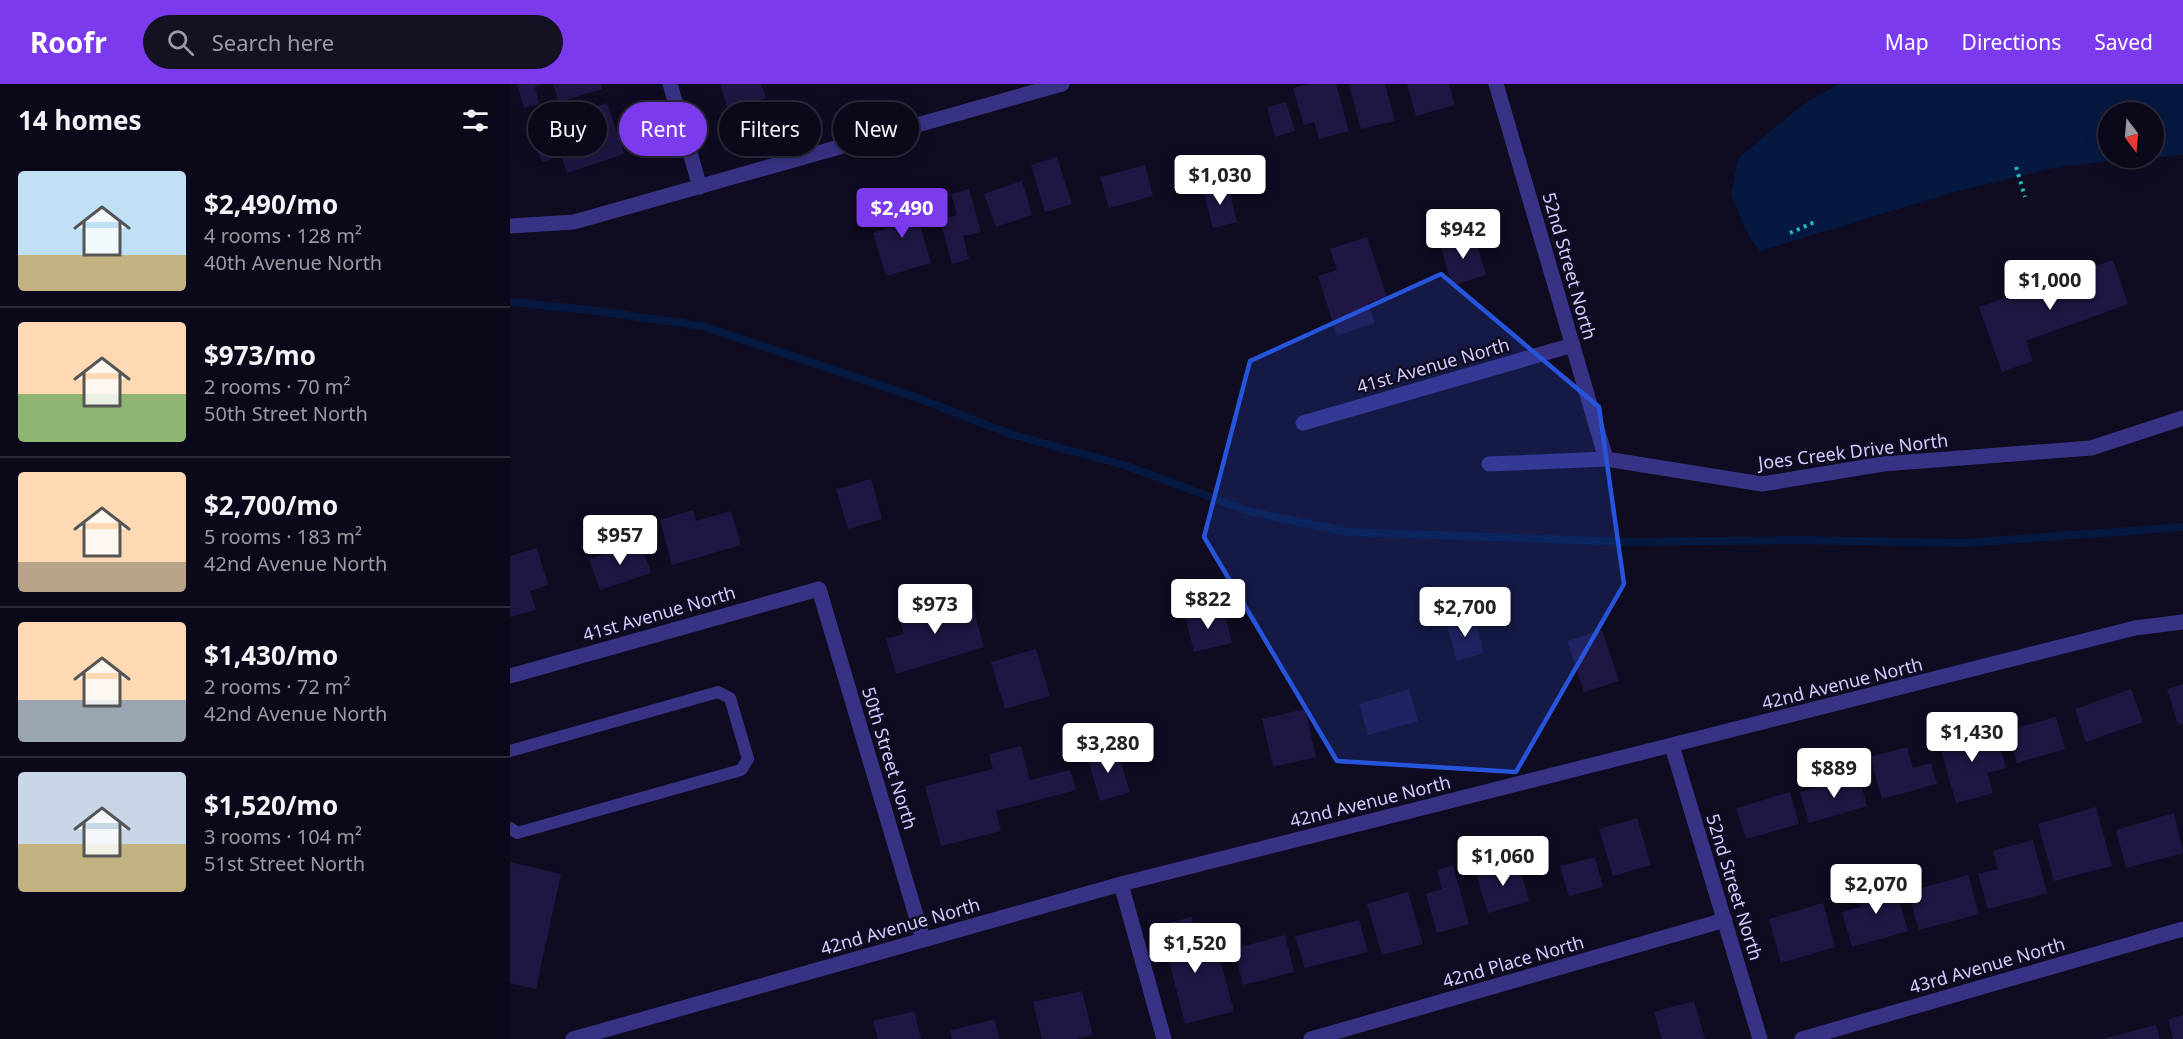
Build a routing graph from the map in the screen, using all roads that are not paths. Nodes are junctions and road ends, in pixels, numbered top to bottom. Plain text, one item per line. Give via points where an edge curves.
1 (670, 84) edge
2 (1062, 84) edge
3 (1496, 84) edge
4 (700, 187) junction
5 (510, 226) edge
6 (1573, 345) junction
7 (2183, 418) edge
8 (1303, 423) dead end
9 (1606, 459) junction
10 (1489, 464) dead end
11 (819, 589) joint
12 (2183, 622) edge
13 (510, 676) edge
14 (1672, 746) junction
15 (510, 751) edge
16 (510, 828) edge
17 (1120, 884) junction
18 (1725, 920) junction
19 (2183, 929) edge
20 (923, 939) junction
21 (573, 1039) edge
22 (1164, 1039) edge
23 (1311, 1039) edge
24 (1760, 1039) edge
25 (1802, 1039) edge

1 - 4 street
2 - 4 street
3 - 6 street, 52nd Street North
4 - 5 street via 573,222
6 - 8 street, 41st Avenue North
6 - 9 street, 52nd Street North
7 - 9 street, Joes Creek Drive North via 2091,448 1883,464 1762,484
9 - 10 street, Joes Creek Drive North
11 - 13 street, 41st Avenue North
11 - 20 street, 50th Street North
12 - 14 street, 42nd Avenue North via 2135,628
14 - 17 street, 42nd Avenue North
14 - 18 street, 52nd Street North
15 - 16 lane via 718,692 730,698 748,759 741,770 517,833
17 - 20 street, 42nd Avenue North
17 - 22 street
18 - 23 street, 42nd Place North
18 - 24 street, 52nd Street North
19 - 25 street, 43rd Avenue North
20 - 21 street, 42nd Avenue North

